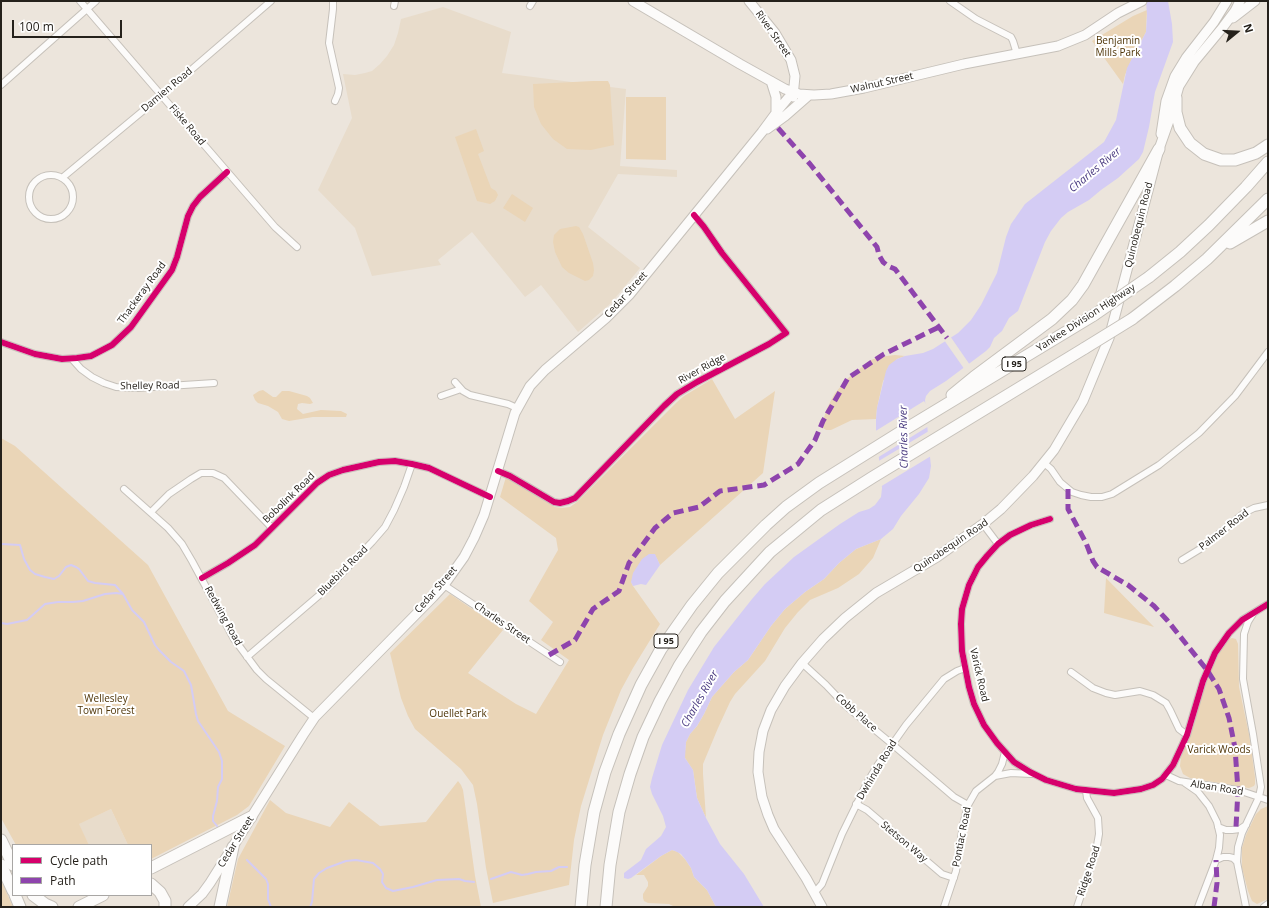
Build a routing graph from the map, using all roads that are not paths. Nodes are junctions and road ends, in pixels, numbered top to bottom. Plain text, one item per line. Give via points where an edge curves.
1 (80, 1) edge
2 (96, 1) edge
3 (271, 1) edge
4 (333, 1) edge
5 (633, 1) edge
6 (749, 1) edge
7 (950, 1) edge
8 (1219, 1) edge
9 (1227, 1) edge
10 (1240, 1) edge
11 (1255, 1) edge
12 (1140, 2) edge
13 (87, 9) junction
14 (1221, 12) junction
15 (1223, 27) junction
16 (1017, 54) junction
17 (772, 81) junction
18 (1, 85) edge
19 (793, 92) junction
20 (162, 95) junction
21 (809, 95) junction
22 (1176, 98) junction
23 (335, 101) dead end
24 (776, 111) junction
25 (762, 132) junction
26 (1268, 144) edge
27 (1159, 149) junction
28 (1268, 162) edge
29 (228, 172) junction
30 (62, 178) junction
31 (1268, 198) edge
32 (694, 215) junction
33 (1268, 221) edge
34 (297, 246) dead end
35 (1217, 250) junction
36 (1, 342) edge
37 (1268, 352) edge
38 (72, 359) junction
39 (455, 382) dead end
40 (214, 383) dead end
41 (461, 389) junction
42 (441, 396) dead end
43 (517, 408) junction
44 (932, 413) junction
45 (1044, 463) junction
46 (412, 464) junction
47 (498, 471) junction
48 (124, 489) dead end
49 (490, 497) junction
50 (1268, 505) edge
51 (151, 512) junction
52 (1050, 519) dead end
53 (983, 524) junction
54 (272, 528) junction
55 (998, 544) junction
56 (1182, 560) dead end
57 (202, 578) junction
58 (444, 585) junction
59 (1268, 598) edge
60 (1268, 604) edge
61 (1256, 610) junction
62 (247, 657) junction
63 (560, 662) dead end
64 (802, 664) junction
65 (965, 668) junction
66 (1071, 672) dead end
67 (314, 718) junction
68 (1186, 735) junction
69 (892, 744) junction
70 (1005, 752) junction
71 (1035, 775) junction
72 (1166, 775) junction
73 (995, 776) junction
74 (1185, 783) junction
75 (1086, 791) junction
76 (1259, 797) junction
77 (1268, 800) edge
78 (856, 804) junction
79 (968, 805) junction
80 (251, 817) junction
81 (1246, 825) junction
82 (1218, 827) junction
83 (1, 840) edge
84 (233, 848) junction
85 (1216, 860) junction
86 (1237, 862) junction
87 (12, 863) edge
88 (1, 865) edge
89 (152, 867) edge
90 (954, 878) junction
91 (152, 885) edge
92 (12, 889) edge
93 (815, 892) junction
94 (15, 896) edge
95 (27, 896) edge
96 (34, 896) edge
97 (101, 896) edge
98 (1268, 904) edge
99 (20, 907) edge
100 (32, 907) edge
101 (52, 907) edge
102 (79, 907) edge
103 (165, 907) edge
104 (188, 907) edge
105 (220, 907) edge
106 (582, 907) edge
107 (606, 907) edge
108 (822, 907) edge
109 (944, 907) edge
110 (1078, 907) edge
111 (1198, 907) edge
112 (1246, 907) edge
113 (1264, 907) edge

1 - 13 street, Fiske Road
2 - 13 street
3 - 20 street, Damien Road
4 - 23 street via 330,43 339,88
5 - 17 main road, Walnut Street
6 - 19 main road, River Street via 775,33 789,56 795,72
7 - 16 street via 976,19 1011,37
8 - 14 main road
9 - 14 main road, Quinobequin Road
10 - 15 main road, Quinobequin Road
11 - 15 main road
12 - 16 main road, Walnut Street via 1074,40
13 - 18 street
13 - 20 street, Fiske Road
14 - 27 main road, Quinobequin Road via 1186,58 1172,82 1164,109
15 - 22 main road, Quinobequin Road via 1182,80
16 - 21 main road, Walnut Street via 864,88
17 - 19 main road, Walnut Street
17 - 24 main road
19 - 21 main road, Walnut Street
19 - 24 main road, Cedar Street
19 - 25 main road, Cedar Street via 789,106
20 - 29 street, Fiske Road
20 - 30 street, Damien Road
21 - 25 main road
22 - 26 highway via 1180,128 1190,143 1204,154 1221,160 1235,160 1252,155
22 - 27 main road, Quinobequin Road
24 - 25 main road, Cedar Street
25 - 32 main road, Cedar Street
27 - 44 highway via 1083,285 1072,300 1052,319 974,377
27 - 45 main road, Quinobequin Road via 1104,352 1083,400
28 - 44 highway, Yankee Division Highway / I 95, bridge via 1209,225 1149,277 1094,315
29 - 34 street, Fiske Road via 275,227
29 - 38 street, Thackeray Road via 193,206 174,266 131,326 119,339 102,351
30 - 30 street via 56,175 42,176 31,186 29,200 36,213 42,217 55,219 70,207 73,194 68,182
31 - 35 highway, I 95
32 - 43 main road, Cedar Street via 617,308 543,371 527,390
32 - 47 street, River Ridge via 786,333 680,392 571,500 563,503 554,502
33 - 35 highway
35 - 107 highway, I 95, bridge via 1132,319 821,510 770,552 725,601 701,632 682,660 654,712 626,787 614,838
36 - 38 street, Thackeray Road via 44,356
37 - 45 street via 1235,396 1199,433 1165,461 1112,494 1092,497 1072,492
38 - 40 street, Shelley Road via 88,374 116,387
39 - 41 street
41 - 42 street
41 - 43 street via 473,396
43 - 47 main road, Cedar Street
44 - 106 highway, Yankee Division Highway / I 95 via 798,499 756,534 709,583 669,637 635,697 605,772 589,838
45 - 53 main road, Quinobequin Road via 1007,503
46 - 49 street, Bobolink Road via 430,468
46 - 54 street, Bobolink Road via 379,462 329,475 317,483
46 - 62 street, Bluebird Road via 385,527 330,586
47 - 49 main road, Cedar Street
48 - 51 street, Redwing Road
49 - 58 main road, Cedar Street via 474,538
50 - 56 street, Palmer Road via 1244,513 1200,549
51 - 54 street via 169,494 191,479 201,473 213,473 224,478
51 - 57 street, Redwing Road via 182,544
52 - 55 street, Varick Road via 1017,531
53 - 55 street
53 - 64 main road, Quinobequin Road via 942,554 860,605 831,631
54 - 57 street, Bobolink Road via 255,545
55 - 65 street, Varick Road via 978,567 964,600 960,633
57 - 62 street, Redwing Road via 234,639
58 - 63 street, Charles Street
58 - 67 main road, Cedar Street
59 - 61 street
60 - 61 street, Varick Road
61 - 68 street, Varick Road via 1235,626 1215,653 1200,688
61 - 76 street via 1244,634 1243,672 1260,782
62 - 67 street, Redwing Road via 266,679
64 - 69 street, Cobb Place via 826,684 846,706
64 - 93 main road, Quinobequin Road via 785,686 768,717 760,744 758,772 762,797 770,821
65 - 69 street, Dwhinda Road via 944,679
65 - 70 street, Varick Road via 980,718 992,738
66 - 68 street via 1106,694 1140,691 1153,695 1166,703 1178,729
67 - 80 main road, Cedar Street
68 - 72 street, Varick Road
69 - 78 street, Dwhinda Road
69 - 79 street, Cobb Place via 954,797
70 - 71 street, Varick Road via 1019,766
70 - 73 street, Pontiac Road
71 - 73 street, Pontiac Road via 1017,772
71 - 75 street, Varick Road
72 - 74 street, Alban Road
72 - 75 street, Varick Road via 1152,785 1132,791
73 - 79 street, Pontiac Road via 976,791
74 - 76 street, Alban Road via 1238,790
74 - 82 street via 1198,792 1209,806
75 - 110 street, Ridge Road via 1098,818 1099,834
76 - 77 street, Alban Road
76 - 81 street
78 - 90 street, Stetson Way via 942,874
78 - 93 street, Dwhinda Road via 822,884
79 - 90 street, Pontiac Road via 962,825
80 - 84 main road, Cedar Street
80 - 89 highway
81 - 82 street via 1232,830
81 - 86 street via 1238,843
82 - 85 street via 1220,841
83 - 87 highway
84 - 104 main road, Cedar Street via 208,887
84 - 105 highway
85 - 86 street via 1229,857
85 - 111 street
86 - 112 street
88 - 92 highway
90 - 109 street, Pontiac Road
91 - 103 highway via 160,892
93 - 108 main road, Quinobequin Road
94 - 99 highway
95 - 100 highway
96 - 101 highway
97 - 102 highway
98 - 113 street

